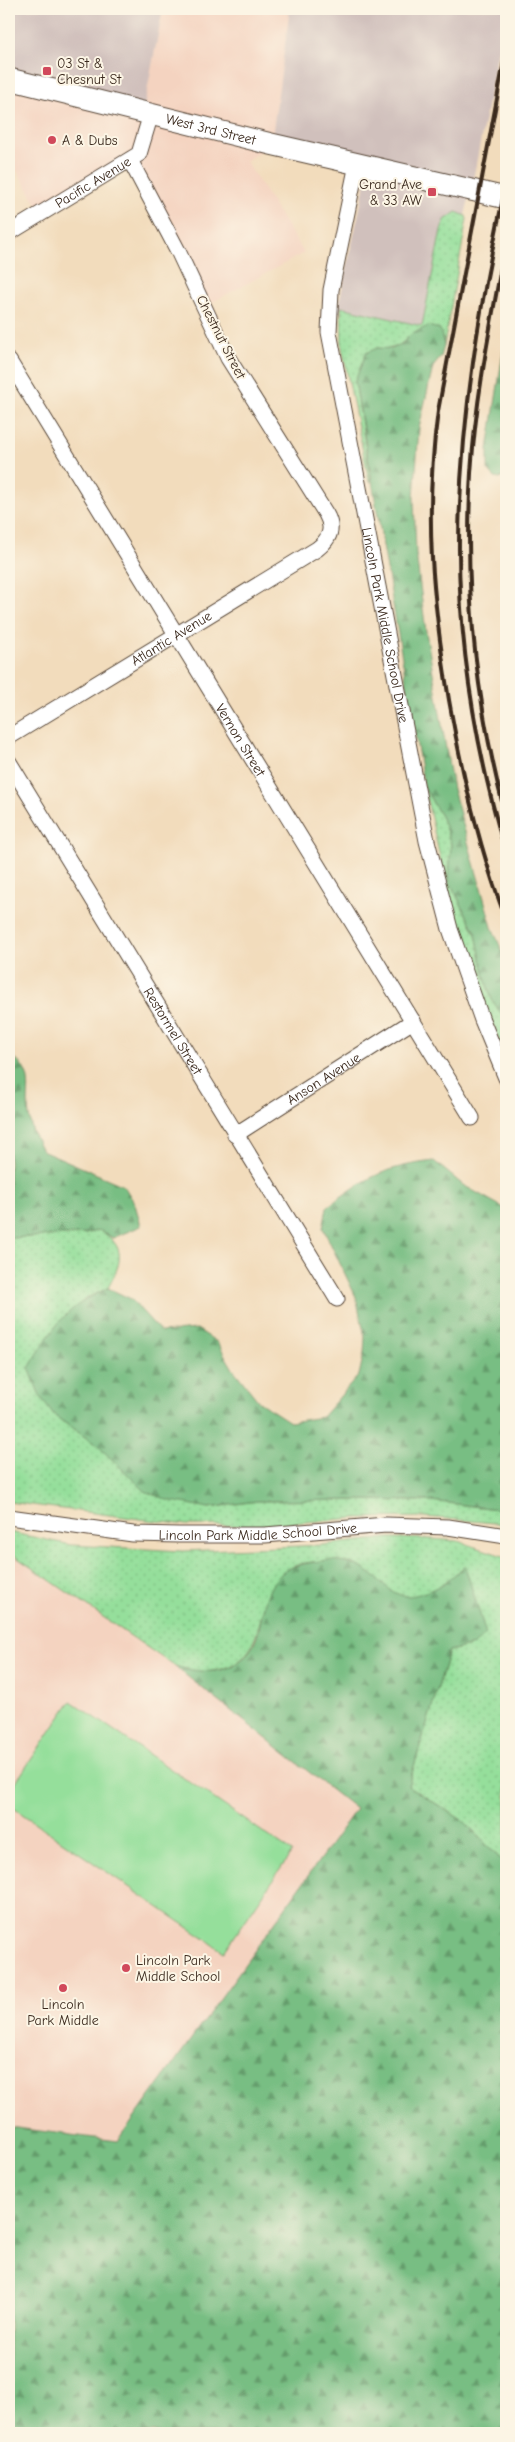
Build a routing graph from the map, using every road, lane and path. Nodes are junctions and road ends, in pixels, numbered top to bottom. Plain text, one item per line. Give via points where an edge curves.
1 (9, 79) edge
2 (151, 114) junction
3 (130, 160) junction
4 (357, 164) junction
5 (506, 198) edge
6 (9, 233) edge
7 (9, 361) edge
8 (329, 536) joint
9 (175, 636) junction
10 (9, 737) edge
11 (9, 762) edge
12 (413, 1021) junction
13 (506, 1078) edge
14 (472, 1118) dead end
15 (235, 1135) junction
16 (337, 1299) dead end
17 (9, 1517) edge
18 (506, 1536) edge

1 - 2 main road, West 3rd Street
2 - 3 street, Pacific Avenue via 142,150
2 - 4 main road, West 3rd Street
3 - 6 street, Pacific Avenue
3 - 8 street, Chestnut Street via 231,362 330,521
4 - 5 main road, West 3rd Street
4 - 13 street, Lincoln Park Middle School Drive via 331,290 329,332 427,841 450,929
7 - 9 street, Vernon Street
8 - 9 street, Atlantic Avenue via 317,549
9 - 10 street, Atlantic Avenue
9 - 12 street, Vernon Street
11 - 15 street, Restormel Street
12 - 14 street, Vernon Street
12 - 15 street, Anson Avenue
15 - 16 street, Restormel Street
17 - 18 street, Lincoln Park Middle School Drive via 114,1532 180,1536 266,1536 386,1525 448,1527

